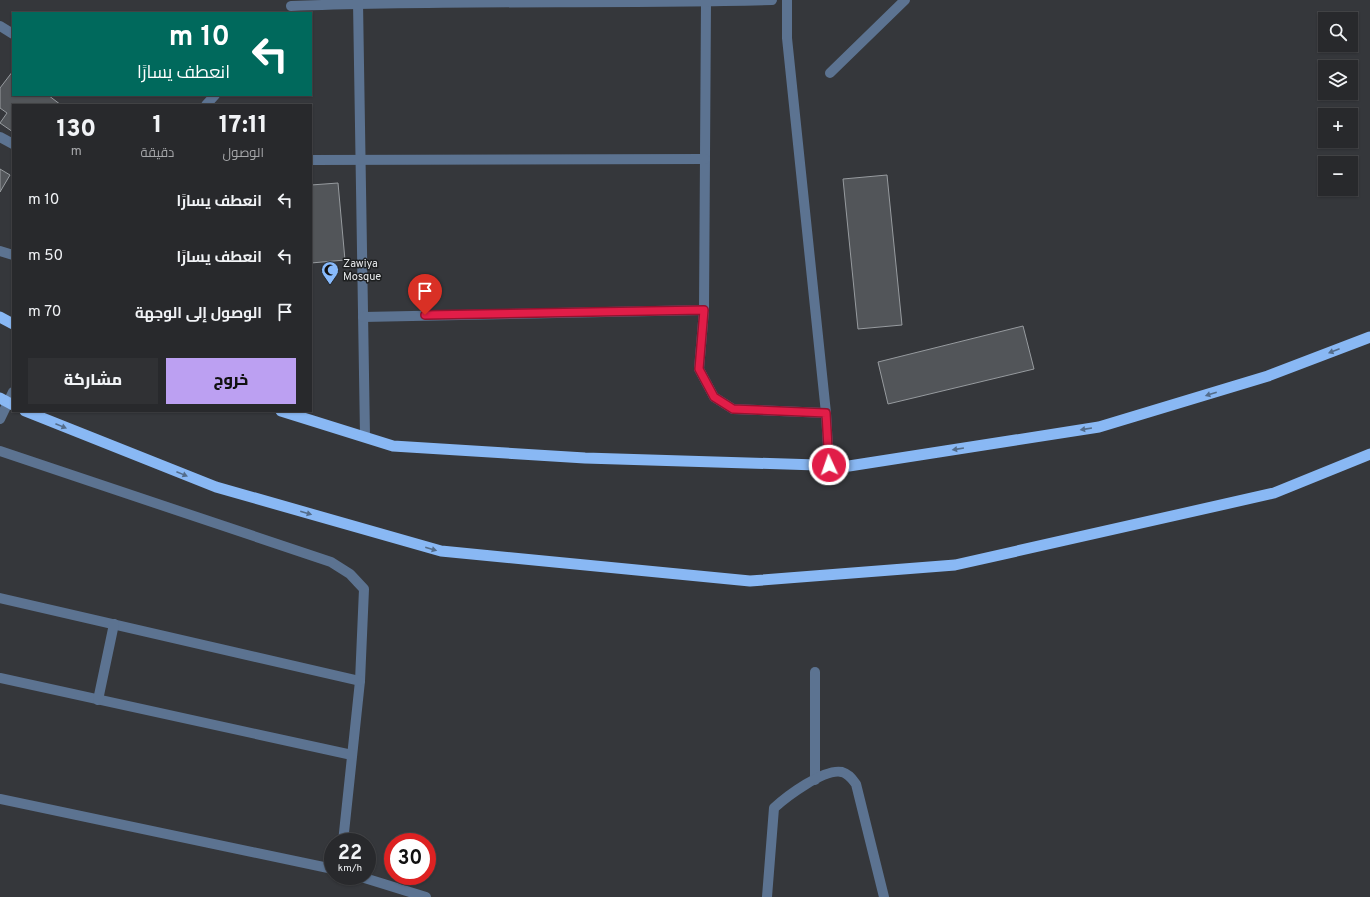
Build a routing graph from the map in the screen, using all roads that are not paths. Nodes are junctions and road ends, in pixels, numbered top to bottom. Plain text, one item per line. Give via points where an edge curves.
1 (772, 0) edge
2 (787, 0) edge
3 (905, 0) edge
4 (660, 1) edge
5 (358, 2) junction
6 (706, 2) junction
7 (291, 6) edge
8 (0, 26) edge
9 (12, 33) edge
10 (830, 73) dead end
11 (214, 96) edge
12 (207, 104) edge
13 (0, 137) edge
14 (12, 143) edge
15 (705, 158) junction
16 (312, 160) edge
17 (360, 160) junction
18 (0, 251) edge
19 (12, 255) edge
20 (704, 310) junction
21 (0, 317) edge
22 (363, 317) junction
23 (12, 323) edge
24 (1370, 337) edge
25 (7, 402) edge
26 (28, 412) edge
27 (284, 412) edge
28 (826, 413) junction
29 (0, 419) edge
30 (365, 436) junction
31 (0, 451) edge
32 (1370, 454) edge
33 (829, 465) junction
34 (0, 598) edge
35 (114, 624) junction
36 (814, 672) dead end
37 (0, 678) edge
38 (360, 681) junction
39 (98, 700) junction
40 (352, 755) junction
41 (815, 780) junction
42 (0, 799) edge
43 (344, 833) edge
44 (324, 867) edge
45 (376, 882) edge
46 (426, 897) edge
47 (767, 897) edge
48 (884, 897) edge

1 - 6 street
2 - 28 street via 787,38
3 - 10 street
4 - 5 street
4 - 6 street
5 - 7 street
5 - 17 street
6 - 15 street
8 - 9 street
11 - 12 street
13 - 14 street
15 - 17 street
15 - 20 street
16 - 17 street
17 - 22 street
18 - 19 street
20 - 22 street
20 - 28 street via 699,369 714,397 733,409
21 - 23 highway
22 - 30 street
24 -> 33 highway via 1268,376 1099,427 849,466
25 - 29 street
26 -> 32 highway via 216,487 441,552 750,581 955,565 1274,493
27 - 30 highway
28 - 33 street
30 - 33 highway via 393,446 585,458
31 - 38 street via 331,562 344,570 364,589
34 - 35 street
35 - 38 street
35 - 39 street
36 - 41 street
37 - 39 street
38 - 40 street
39 - 40 street
40 - 43 street
41 - 47 street via 785,798 774,808
41 - 48 street via 830,773 841,772 850,776 856,784
42 - 44 street
45 - 46 street

